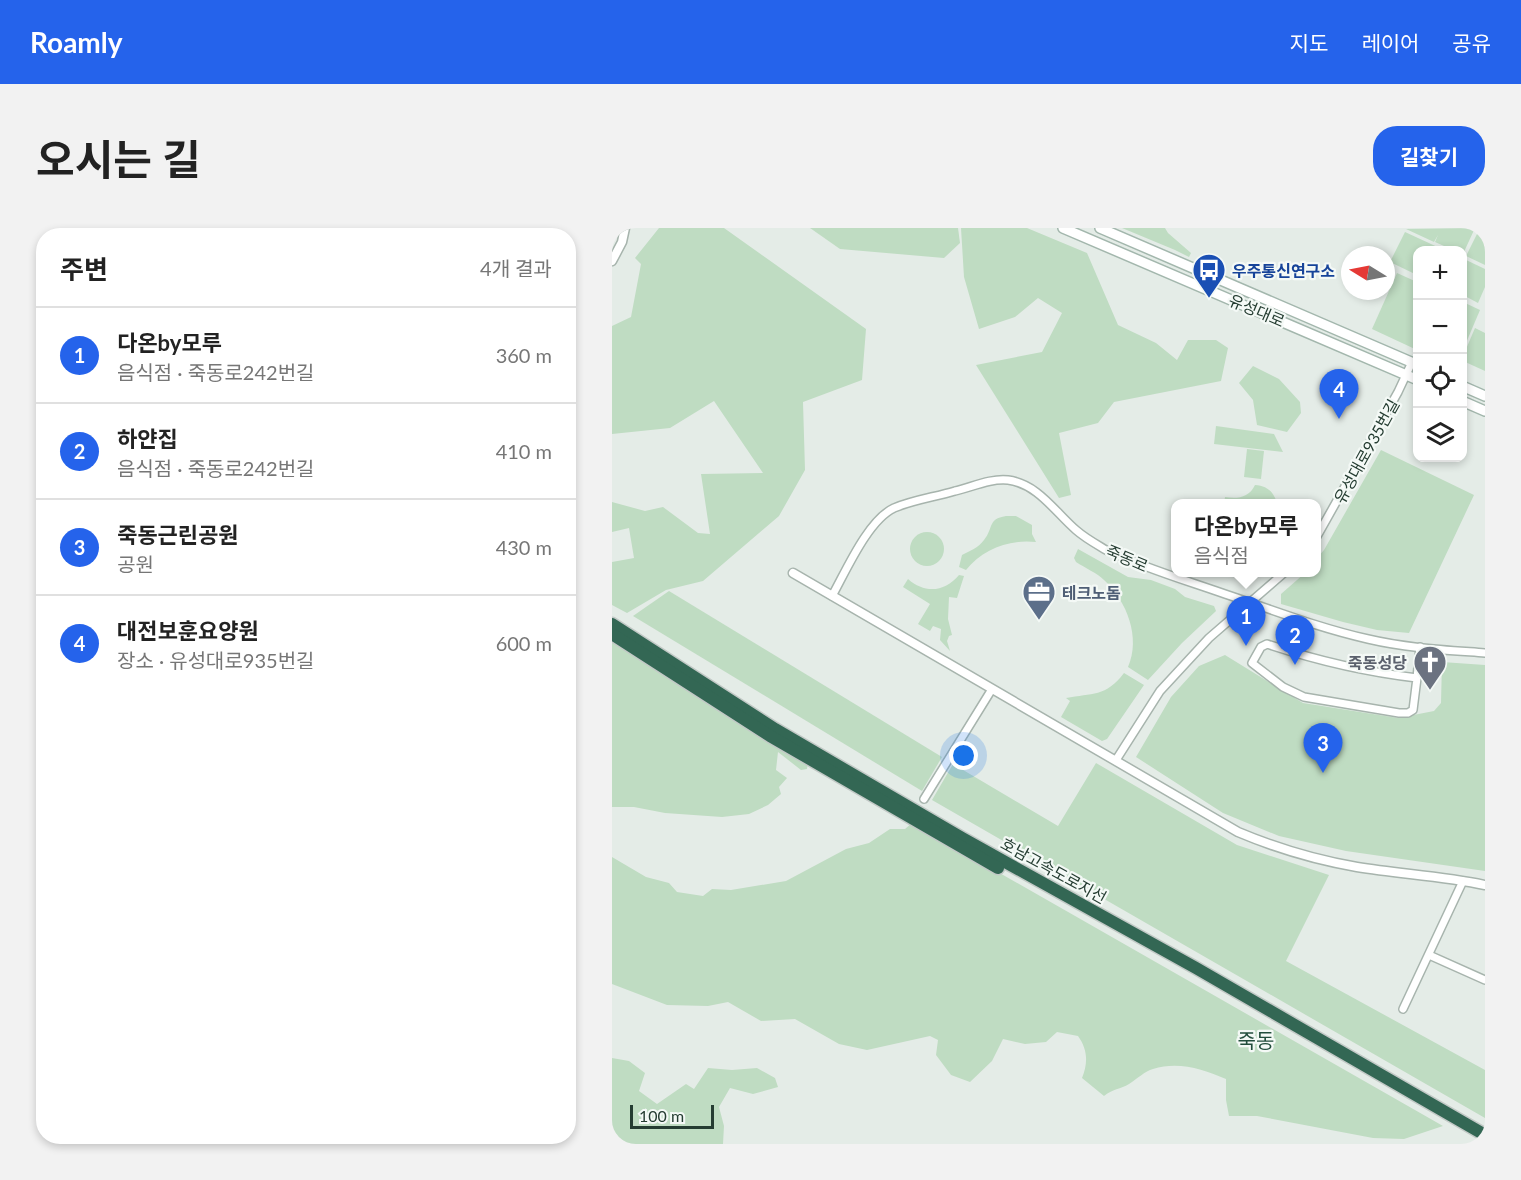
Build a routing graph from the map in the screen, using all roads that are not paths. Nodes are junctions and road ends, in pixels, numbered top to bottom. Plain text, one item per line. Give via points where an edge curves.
1 (625, 228) edge
2 (1063, 228) edge
3 (1100, 228) edge
4 (612, 261) edge
5 (1413, 363) edge
6 (1413, 366) edge
7 (1407, 374) junction
8 (1413, 377) edge
9 (1467, 388) edge
10 (1485, 396) edge
11 (1467, 402) edge
12 (1485, 411) edge
13 (1321, 531) edge
14 (793, 573) dead end
15 (1171, 575) edge
16 (1175, 577) edge
17 (1280, 577) edge
18 (832, 596) junction
19 (1251, 603) junction
20 (612, 624) edge
21 (612, 634) edge
22 (1420, 647) junction
23 (1485, 652) edge
24 (1418, 678) junction
25 (992, 689) junction
26 (1116, 760) junction
27 (924, 800) dead end
28 (1463, 881) junction
29 (1485, 885) edge
30 (1429, 955) junction
31 (1485, 980) edge
32 (1403, 1009) dead end
33 (1485, 1135) edge
34 (1485, 1143) edge

1 - 4 street
2 - 7 main road, 유성대로
3 - 5 main road, 유성대로
6 - 7 street, 유성대로935번길
7 - 8 main road, 유성대로
7 - 13 street, 유성대로935번길
9 - 10 main road
11 - 12 main road
14 - 18 street
15 - 18 street, 죽동로 via 1096,545 1035,491 1005,479 887,513 869,530
16 - 19 street, 죽동로
17 - 19 street
18 - 25 street
19 - 22 street, 죽동로 via 1370,640
19 - 26 street via 1209,638 1160,691
20 - 33 highway, 호남고속도로지선 via 795,741
21 - 34 highway, 호남고속도로지선 via 790,748
22 - 23 street, 죽동로
22 - 24 street
24 - 24 street via 1369,671 1266,644 1252,663 1282,687 1304,697 1399,713 1413,710
25 - 26 street
25 - 27 street
26 - 28 street via 1221,823 1264,843 1356,867
28 - 29 street
28 - 30 street
30 - 31 street
30 - 32 street

